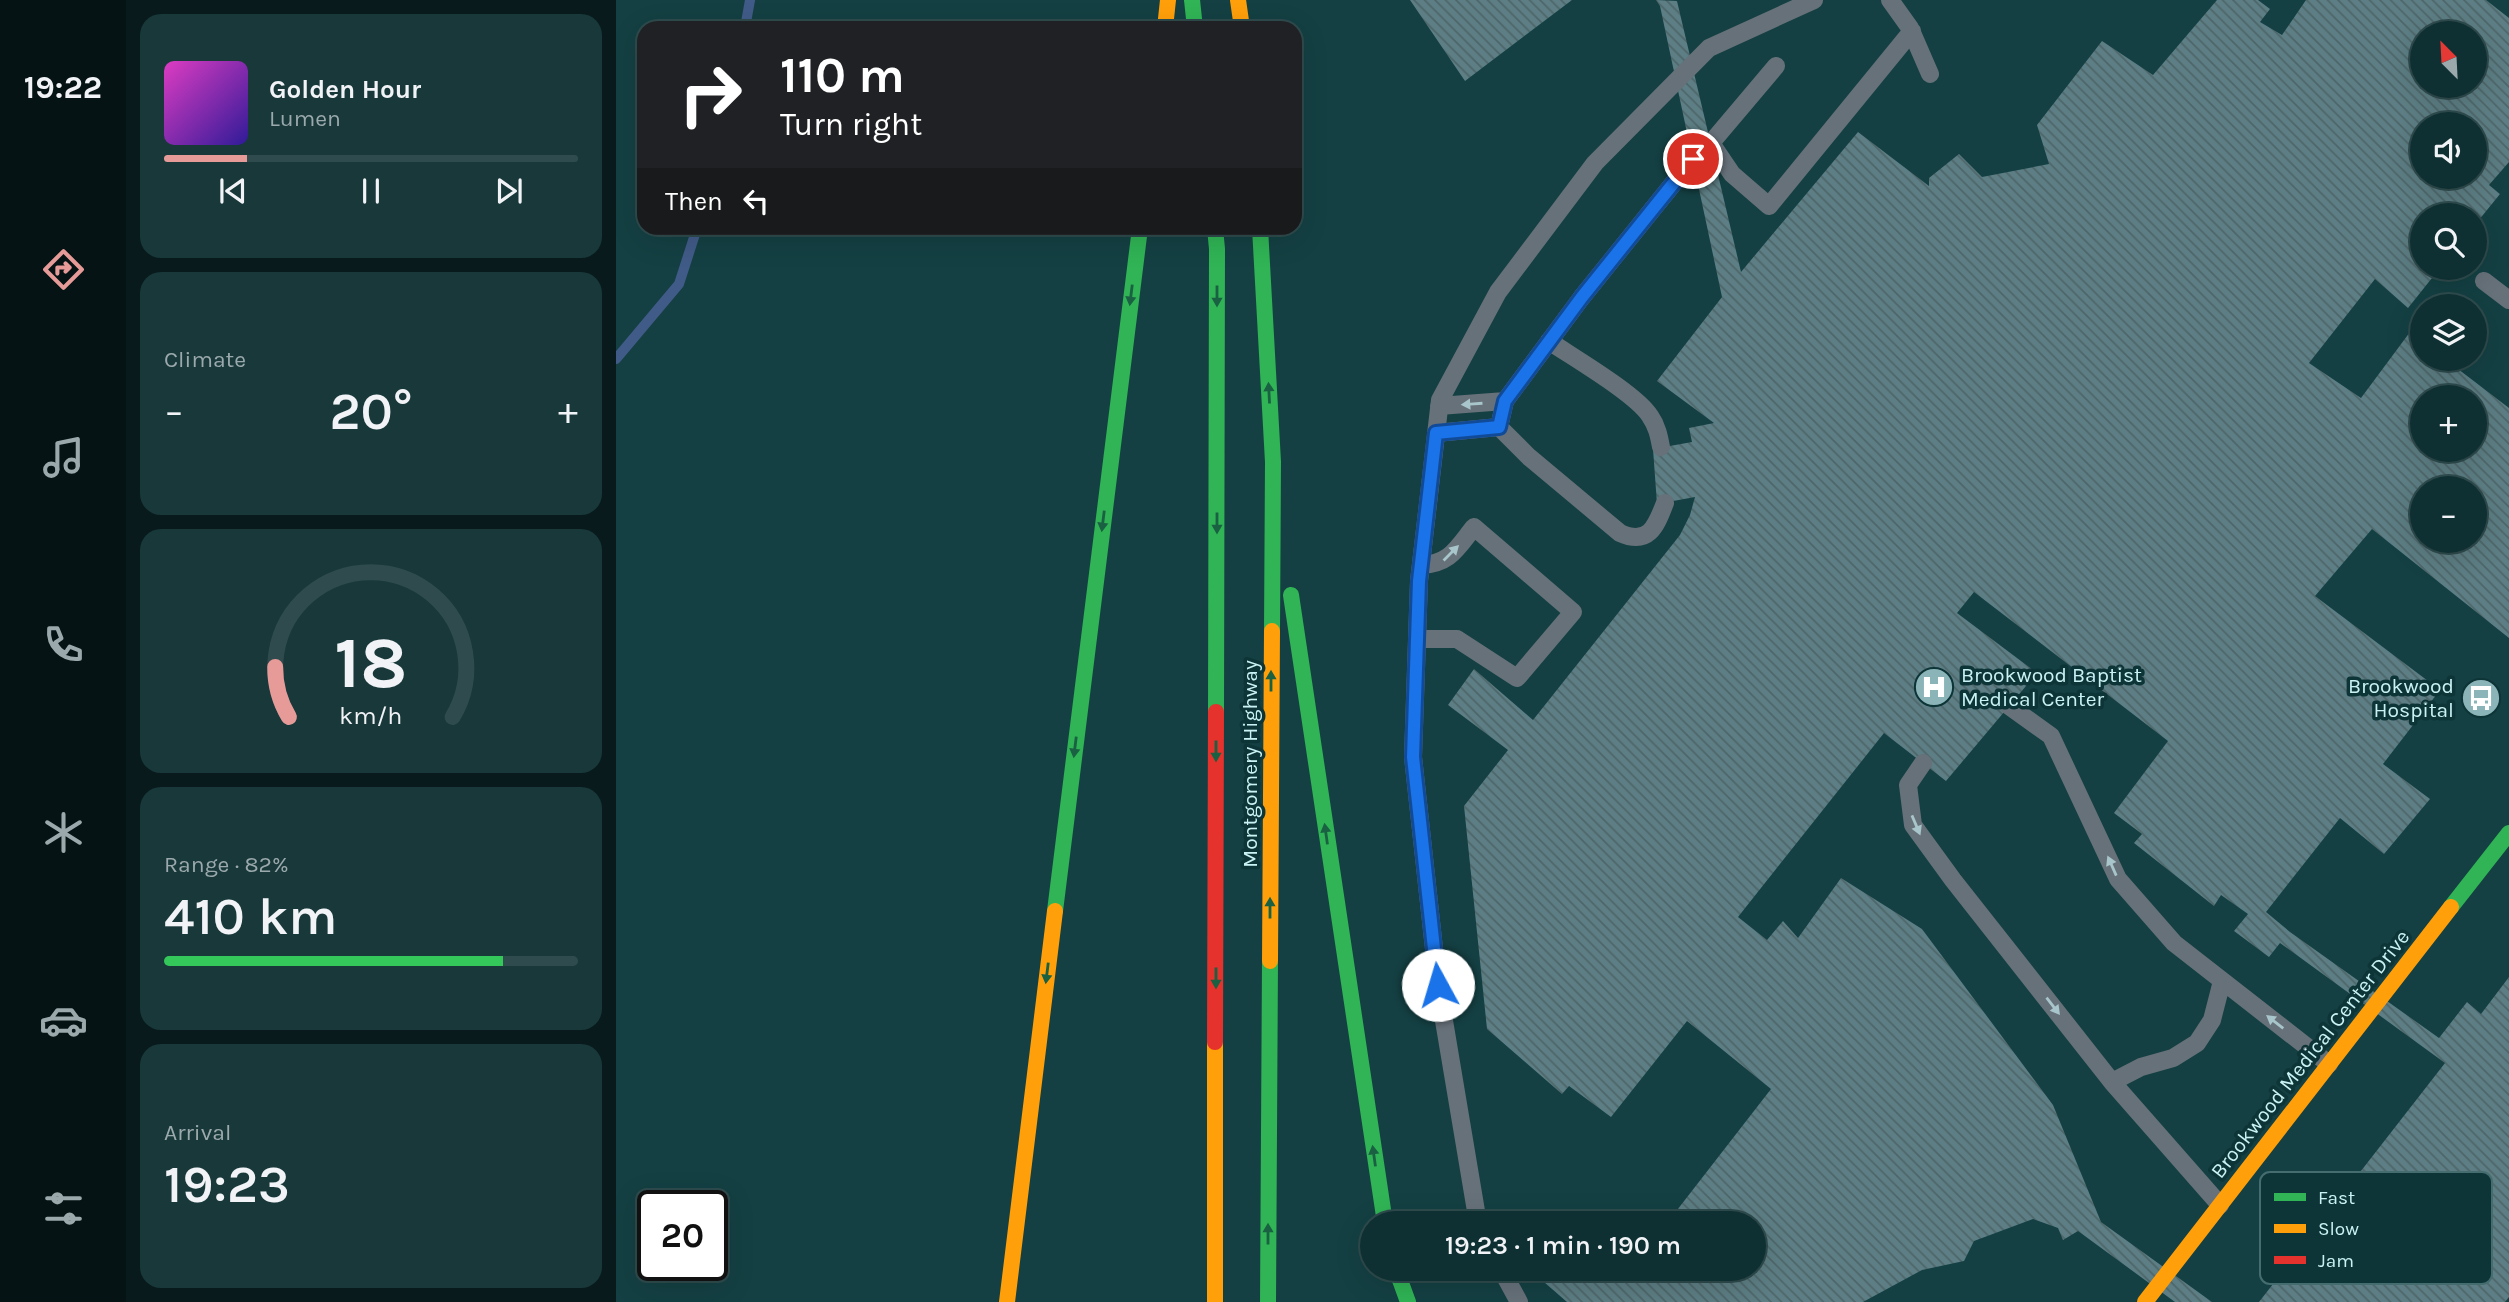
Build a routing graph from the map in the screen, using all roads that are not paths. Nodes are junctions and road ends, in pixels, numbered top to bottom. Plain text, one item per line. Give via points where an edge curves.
1 (1168, 0) edge
2 (1192, 0) edge
3 (1238, 0) edge
4 (1814, 0) edge
5 (1890, 0) edge
6 (1166, 21) edge
7 (1194, 21) edge
8 (1241, 21) edge
9 (1912, 31) junction
10 (1776, 66) dead end
11 (1930, 74) dead end
12 (1693, 159) dead end
13 (1139, 235) edge
14 (1216, 235) edge
15 (1261, 235) edge
16 (2484, 281) dead end
17 (2509, 300) edge
18 (1549, 341) junction
19 (1505, 401) junction
20 (1439, 406) junction
21 (1499, 427) junction
22 (1436, 433) junction
23 (1661, 447) dead end
24 (1273, 461) junction
25 (1665, 503) dead end
26 (1420, 565) junction
27 (1417, 639) junction
28 (2009, 706) dead end
29 (1923, 763) dead end
30 (2509, 832) edge
31 (2222, 981) junction
32 (2329, 1064) junction
33 (2112, 1082) junction
34 (2220, 1205) junction
35 (1383, 1211) edge
36 (1476, 1211) edge
37 (1400, 1281) edge
38 (1508, 1281) edge
39 (1007, 1302) edge
40 (1216, 1302) edge
41 (1268, 1302) edge
42 (1408, 1302) edge
43 (1519, 1302) edge
44 (2145, 1302) edge

1 - 6 main road
2 - 7 main road
3 - 8 main road
4 - 20 lane via 1709,48 1595,163 1498,292
5 - 9 lane
9 - 10 lane via 1769,206 1732,174 1711,143
9 - 11 lane
12 - 18 lane
13 -> 39 main road
14 -> 40 main road, Montgomery Highway
24 -> 15 main road, Montgomery Highway
16 - 17 lane
18 - 19 lane
18 - 23 lane via 1637,402 1650,415
19 -> 20 lane
19 - 21 lane
20 - 22 lane
21 - 22 lane
21 - 25 lane via 1620,533 1631,538 1646,535 1657,526
22 - 26 lane
35 -> 24 main road
41 -> 24 main road, Montgomery Highway
26 - 27 lane
26 -> 27 lane via 1435,565 1450,556 1474,527 1573,612 1517,678 1457,639
27 - 36 lane via 1413,757 1438,985
31 -> 28 lane via 2174,943 2118,879 2051,736
29 -> 33 lane via 1908,785 1913,825
30 - 32 main road, Brookwood Medical Center Drive
32 -> 31 lane
31 - 33 lane via 2212,1020 2197,1043 2173,1058
32 - 34 main road, Brookwood Medical Center Drive
33 - 34 lane
34 - 44 main road, Brookwood Medical Center Drive
37 - 42 main road
38 - 43 lane

